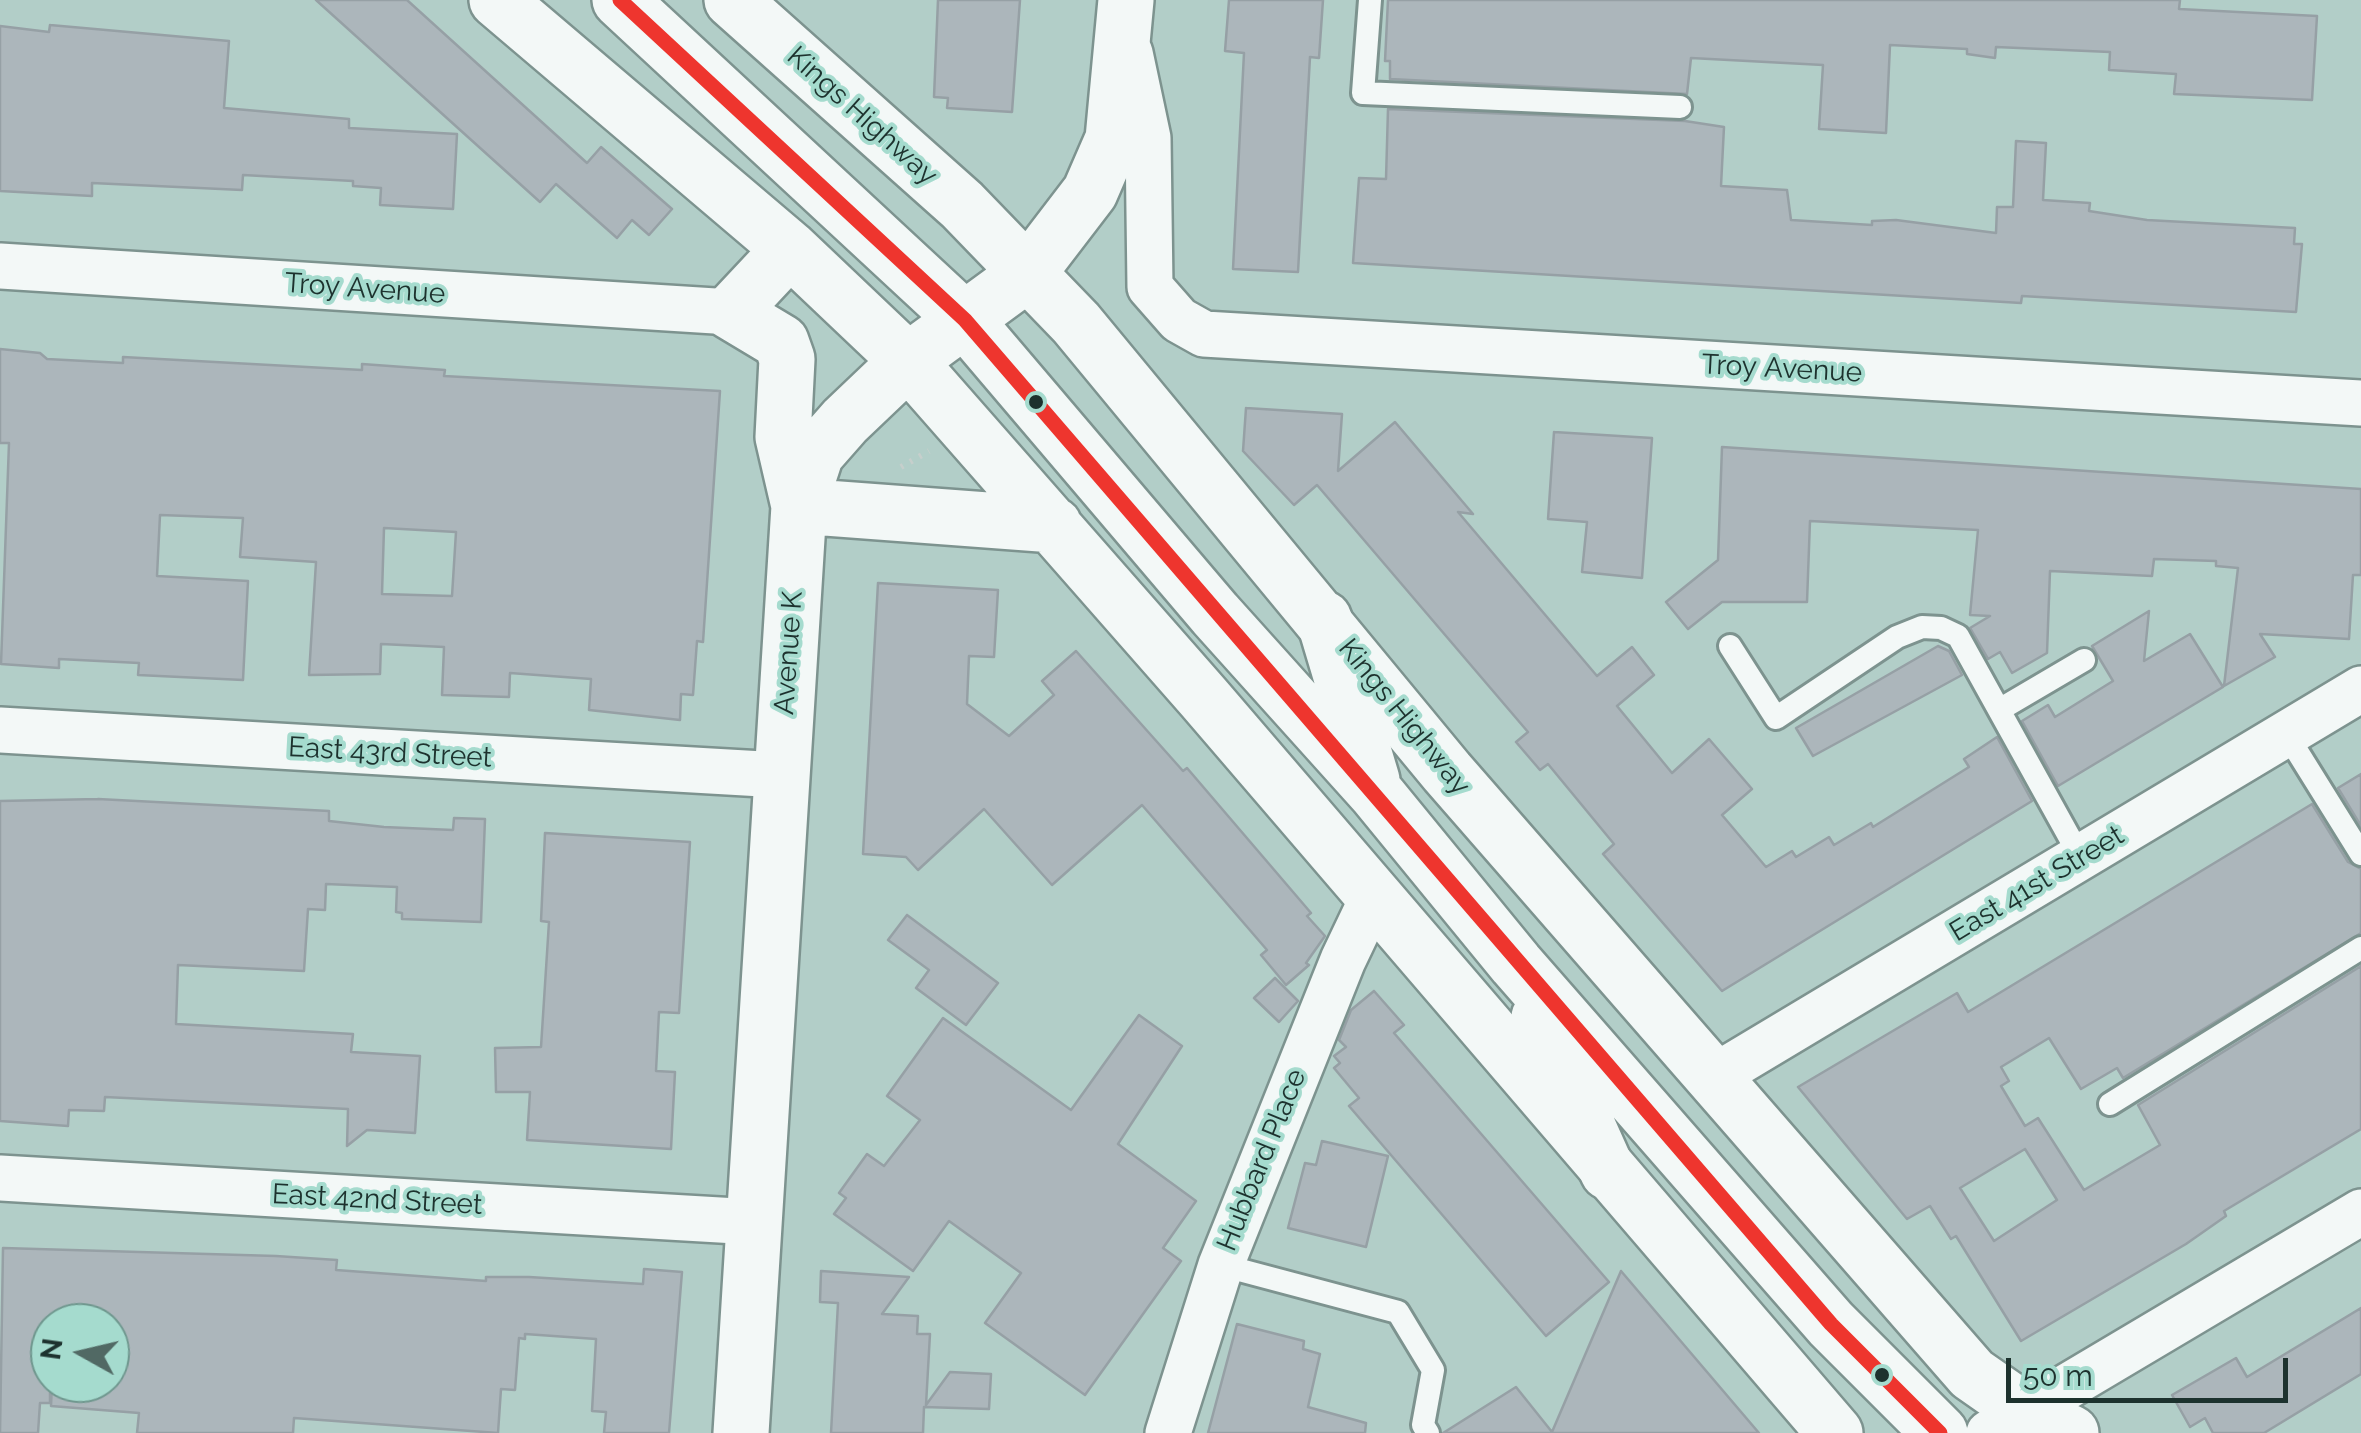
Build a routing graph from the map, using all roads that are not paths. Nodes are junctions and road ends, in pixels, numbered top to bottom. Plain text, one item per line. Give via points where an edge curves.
1 (498, 0) edge
2 (620, 0) edge
3 (732, 0) edge
4 (1370, 0) edge
5 (1125, 12) edge
6 (1680, 107) dead end
7 (790, 249) junction
8 (0, 266) edge
9 (1028, 273) junction
10 (731, 312) junction
11 (965, 320) junction
12 (908, 362) junction
13 (2361, 403) edge
14 (799, 506) junction
15 (1054, 525) junction
16 (1324, 619) junction
17 (1730, 646) dead end
18 (2084, 660) dead end
19 (2361, 689) edge
20 (1998, 710) junction
21 (0, 730) edge
22 (2287, 735) junction
23 (780, 775) junction
24 (1376, 793) junction
25 (2361, 854) edge
26 (2081, 858) junction
27 (1374, 894) junction
28 (2361, 948) edge
29 (1516, 964) junction
30 (1712, 1078) junction
31 (2110, 1104) dead end
32 (1608, 1172) junction
33 (0, 1178) edge
34 (2361, 1212) edge
35 (754, 1222) junction
36 (1221, 1265) junction
37 (2028, 1426) edge
38 (741, 1433) edge
39 (1168, 1433) edge
40 (1428, 1433) edge
41 (1836, 1433) edge
42 (1940, 1433) edge

1 - 7 street
2 - 11 street
3 - 9 street, Kings Highway via 962,204
4 - 6 lane via 1363,93
5 - 9 street, Avenue K via 1114,139 1090,192
5 - 13 street, Troy Avenue via 1148,138 1150,287 1179,320 1204,334
7 - 10 street
7 - 12 street
8 - 10 street, Troy Avenue
9 - 11 street, Avenue K
9 - 16 street, Kings Highway via 1130,384
10 - 14 street via 765,328 787,359 783,438
11 - 12 street, Avenue K
11 - 24 street
12 - 14 street, Avenue K via 816,454
12 - 15 street
14 - 15 street
14 - 23 street, Avenue K
15 - 27 street
16 - 24 street
16 - 30 street, Kings Highway
17 - 20 lane via 1776,718 1897,637 1941,628 1958,636
18 - 20 lane
19 - 22 street, East 41st Street
20 - 26 lane
21 - 23 street, East 43rd Street
22 - 25 lane
22 - 26 street, East 41st Street
23 - 35 street, Avenue K
24 - 29 street
26 - 30 street, East 41st Street
27 - 32 street
27 - 36 street, Hubbard Place
28 - 31 lane
29 - 32 street
29 - 42 street via 1830,1324
30 - 37 street, Kings Highway via 1972,1374
32 - 41 street
33 - 35 street, East 42nd Street
34 - 37 street
35 - 38 street, Avenue K
36 - 39 street, Hubbard Place
36 - 40 lane via 1398,1312 1433,1370 1423,1424

